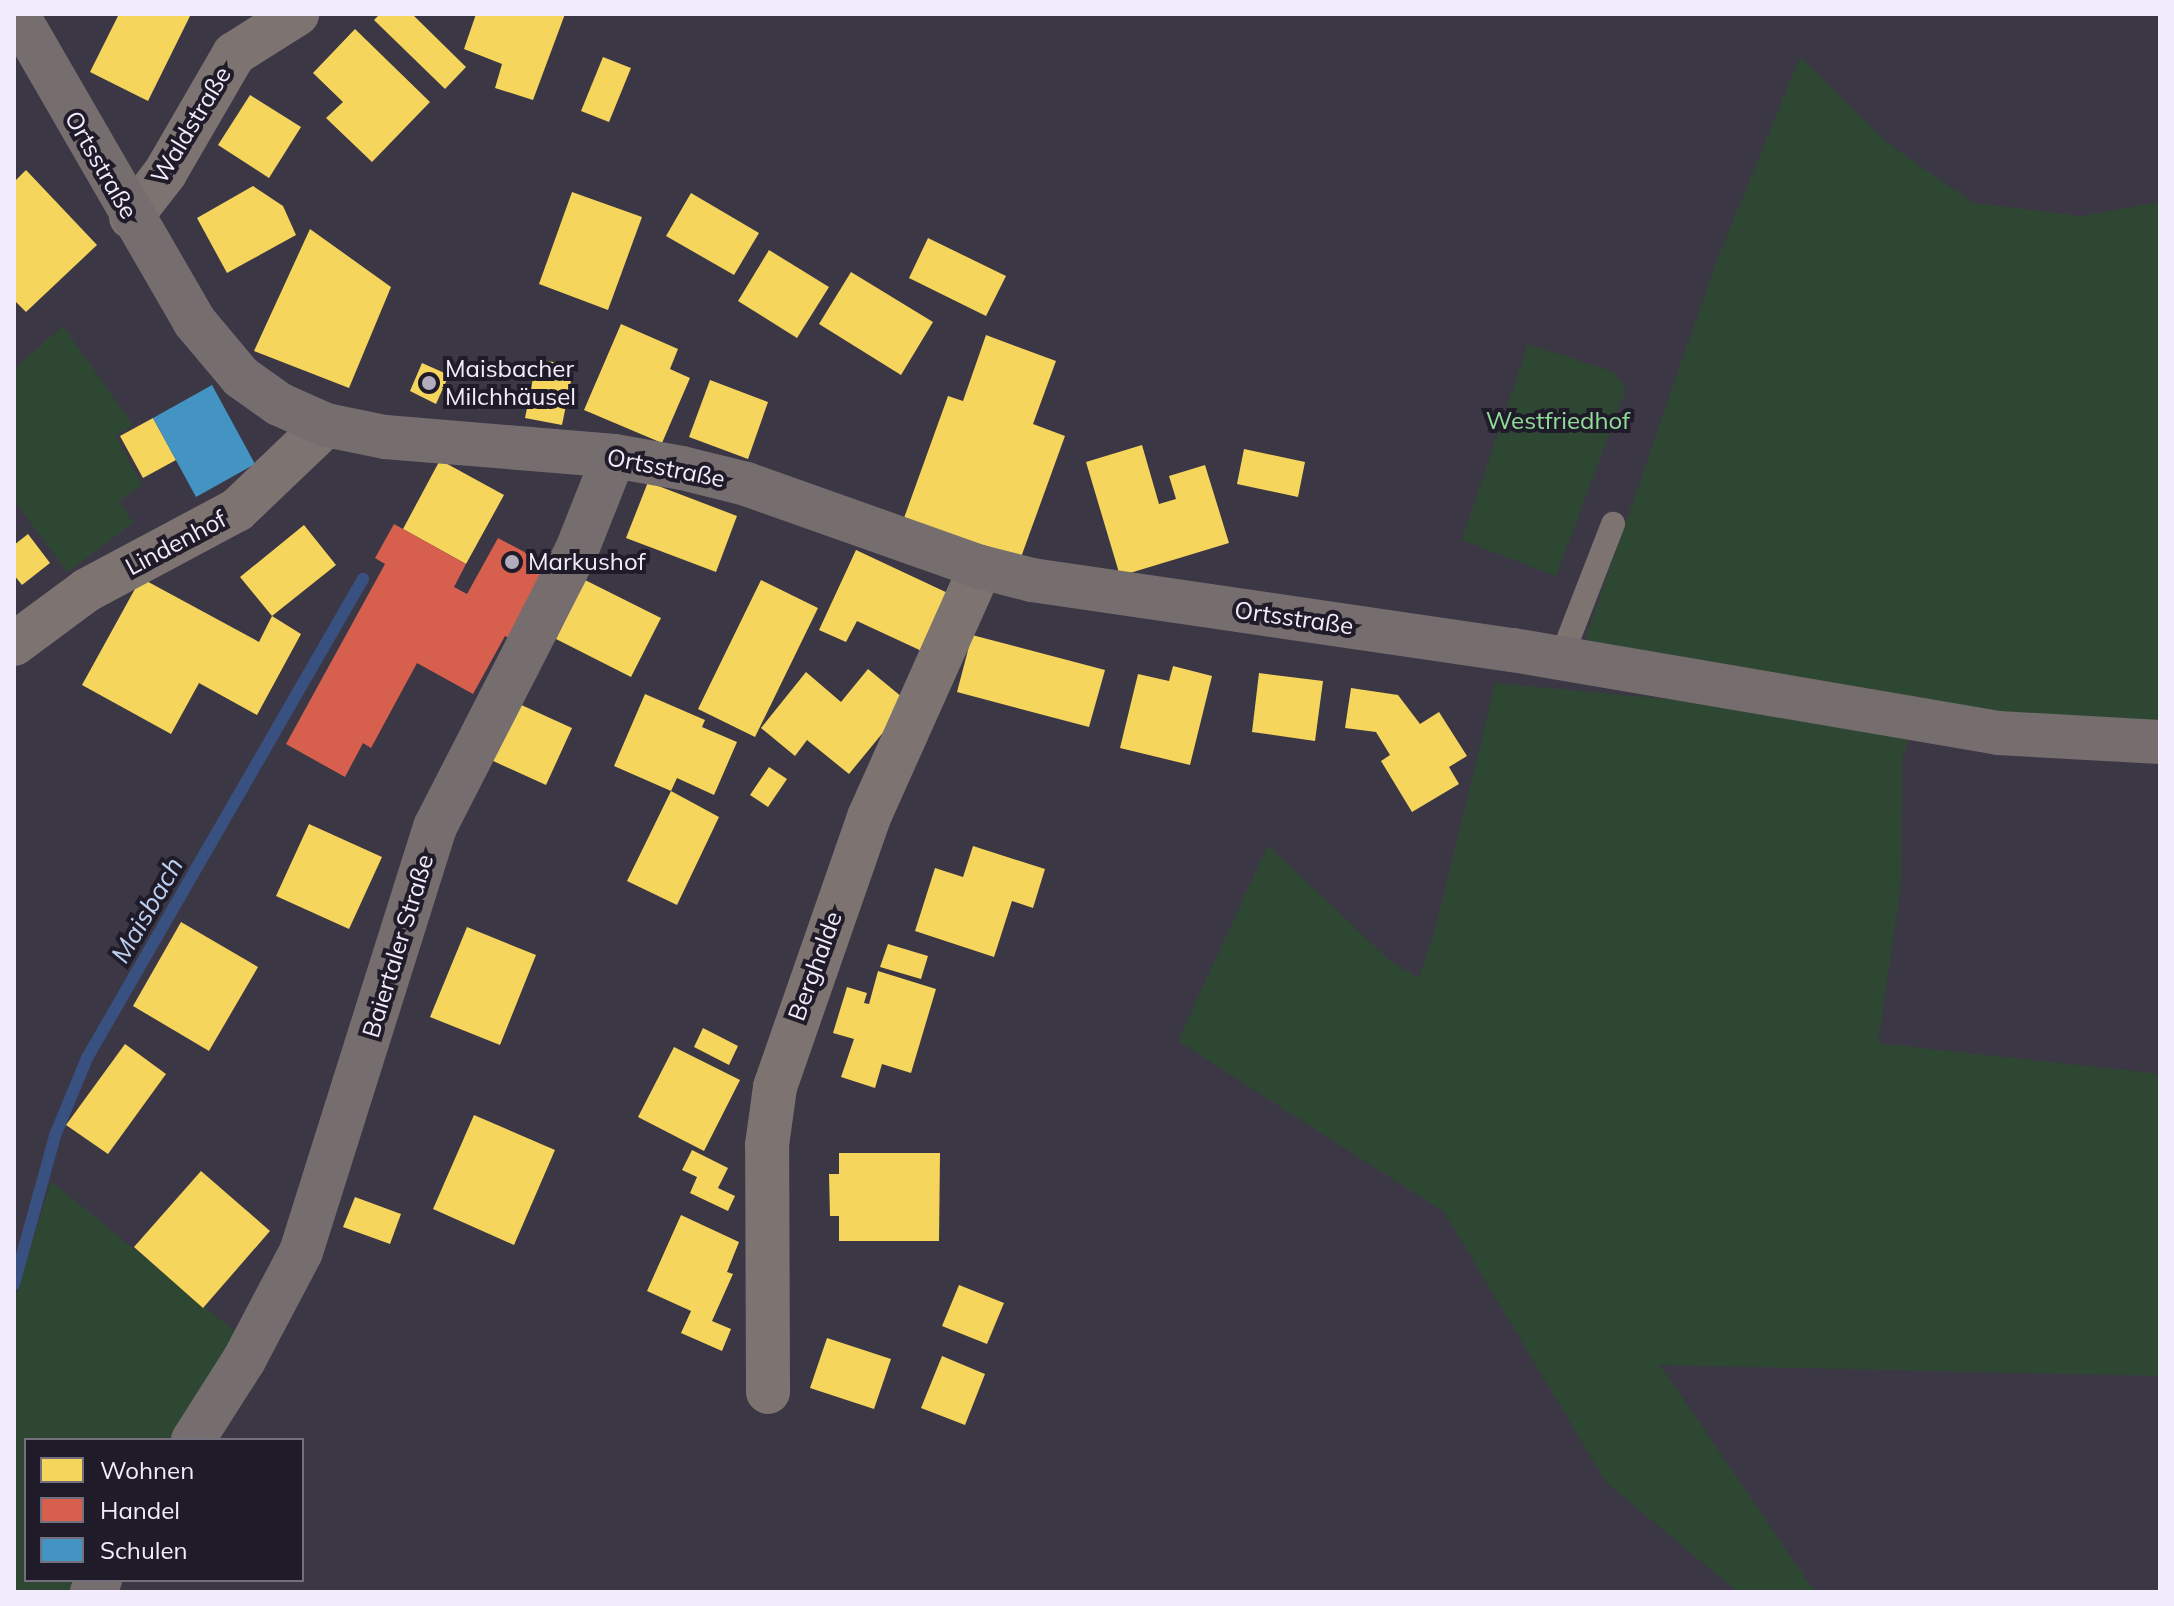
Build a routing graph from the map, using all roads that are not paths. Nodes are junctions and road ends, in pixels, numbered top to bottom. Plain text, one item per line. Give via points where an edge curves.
1 (17, 14) edge
2 (297, 14) edge
3 (131, 217) junction
4 (326, 425) junction
5 (614, 456) junction
6 (1613, 524) dead end
7 (981, 567) junction
8 (14, 644) edge
9 (1561, 658) junction
10 (2160, 742) edge
11 (768, 1392) dead end
12 (194, 1438) edge

1 - 3 street, Ortsstraße
2 - 3 street, Waldstraße via 234,54 165,173
3 - 4 street, Ortsstraße via 194,321 241,377 279,404
4 - 5 street, Ortsstraße via 385,437
4 - 8 street, Lindenhof via 237,510 87,590
5 - 7 street, Ortsstraße via 746,484
5 - 12 street, Baiertaler Straße via 576,552 435,827 301,1252 244,1360
6 - 9 lane
7 - 9 street, Ortsstraße via 1032,580
7 - 11 street, Berghalde via 869,817 775,1087 767,1145
9 - 10 street, Ortsstraße via 1998,733

